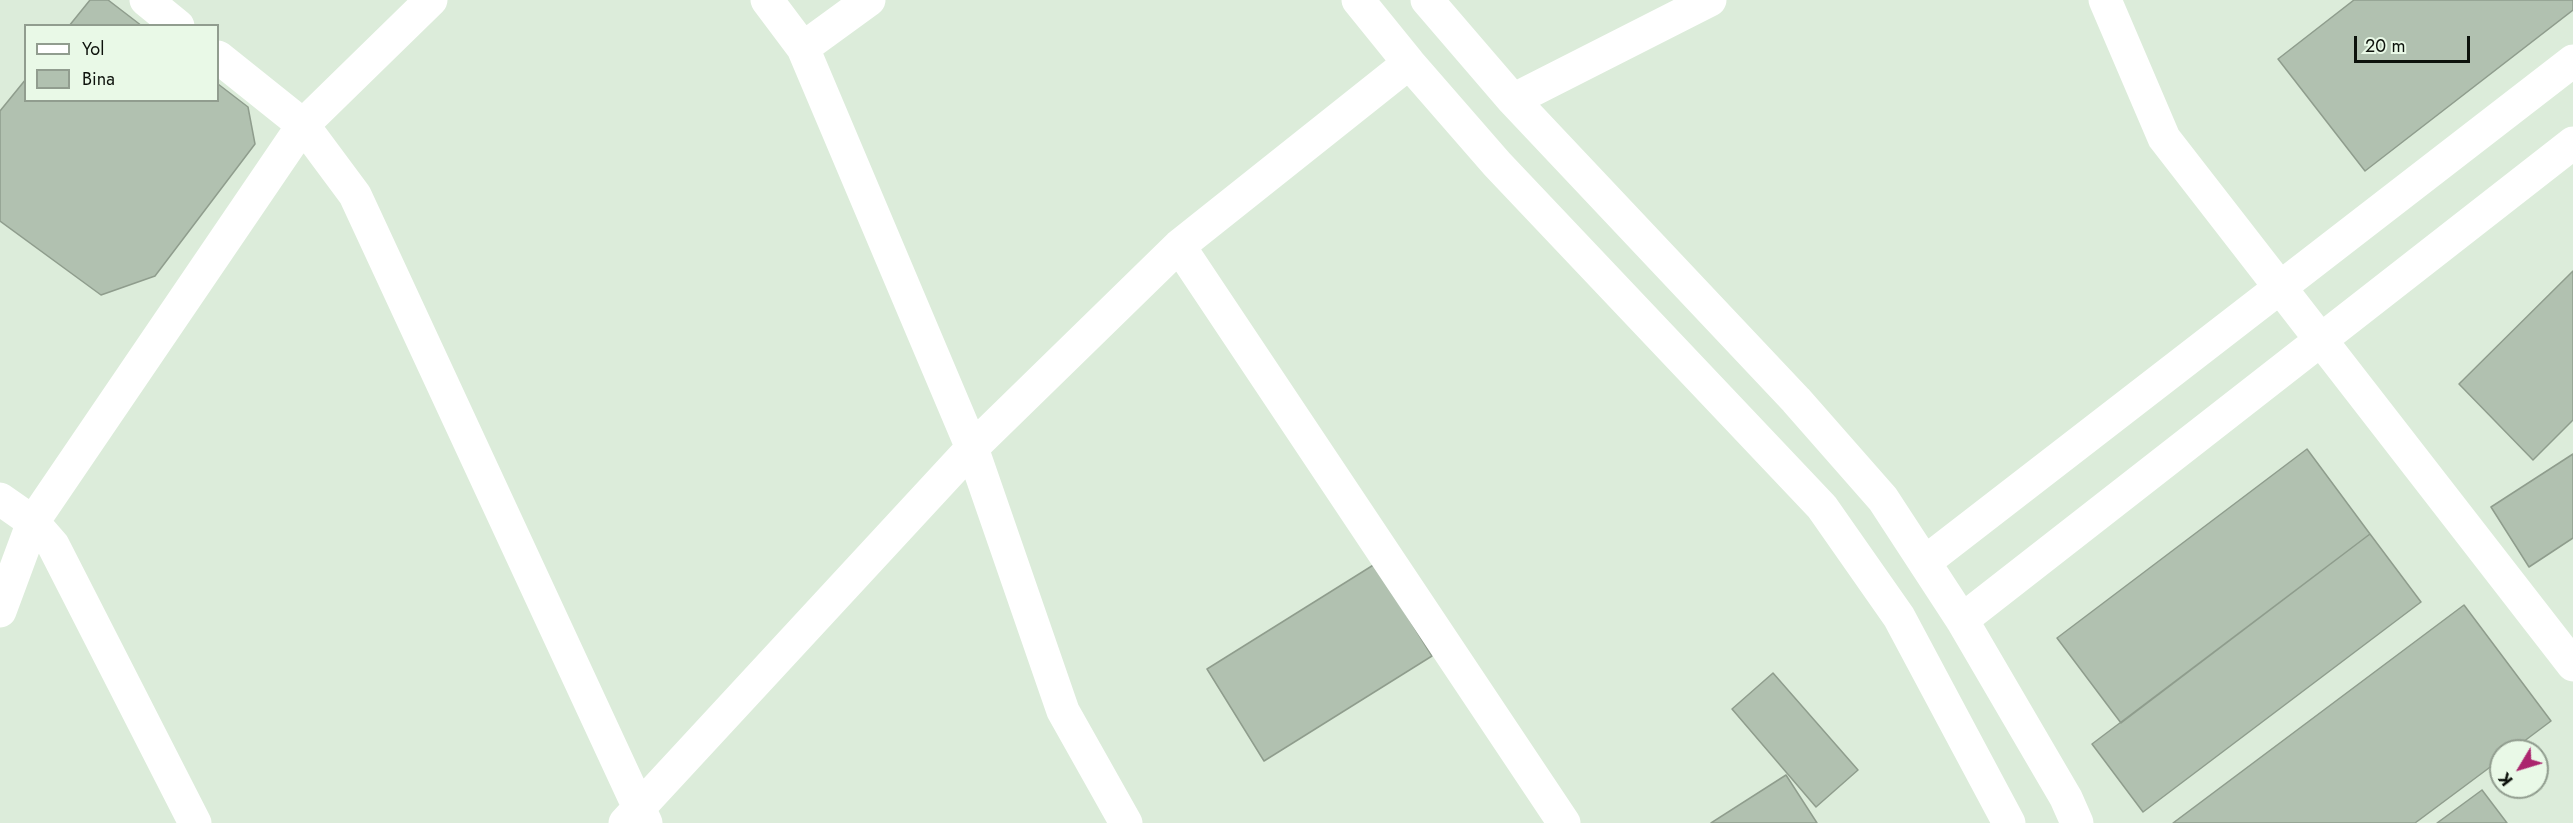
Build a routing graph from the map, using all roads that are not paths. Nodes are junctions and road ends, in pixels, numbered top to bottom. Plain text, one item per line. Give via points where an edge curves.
1 (146, 0) edge
2 (431, 0) edge
3 (767, 0) edge
4 (869, 0) edge
5 (1359, 0) edge
6 (1427, 0) edge
7 (1710, 0) edge
8 (2105, 0) edge
9 (176, 24) edge
10 (803, 48) junction
11 (219, 58) edge
12 (2573, 61) edge
13 (1409, 63) junction
14 (1513, 99) junction
15 (303, 125) junction
16 (2573, 142) edge
17 (1179, 246) junction
18 (2281, 288) junction
19 (2320, 339) junction
20 (972, 448) junction
21 (0, 499) edge
22 (33, 522) junction
23 (1925, 562) junction
24 (0, 611) edge
25 (1962, 620) junction
26 (2573, 665) edge
27 (636, 818) edge
28 (2006, 822) edge
29 (195, 823) edge
30 (1126, 823) edge
31 (1564, 823) edge
32 (2077, 823) edge

1 - 9 street
2 - 15 street
3 - 10 street
4 - 10 street
5 - 13 street
6 - 14 street
7 - 14 street
8 - 18 street via 2164,138
10 - 20 street
11 - 15 street
12 - 18 street
13 - 17 street
13 - 28 street via 1497,164 1822,507 1899,617
14 - 23 street via 1803,408 1883,499
15 - 22 street
15 - 27 street via 355,195
16 - 19 street
17 - 20 street
17 - 31 street
18 - 19 street
18 - 23 street
19 - 25 street
19 - 26 street
20 - 27 street
20 - 30 street via 1063,711
21 - 22 street
22 - 24 street
22 - 29 street via 53,544
23 - 25 street
25 - 32 street

